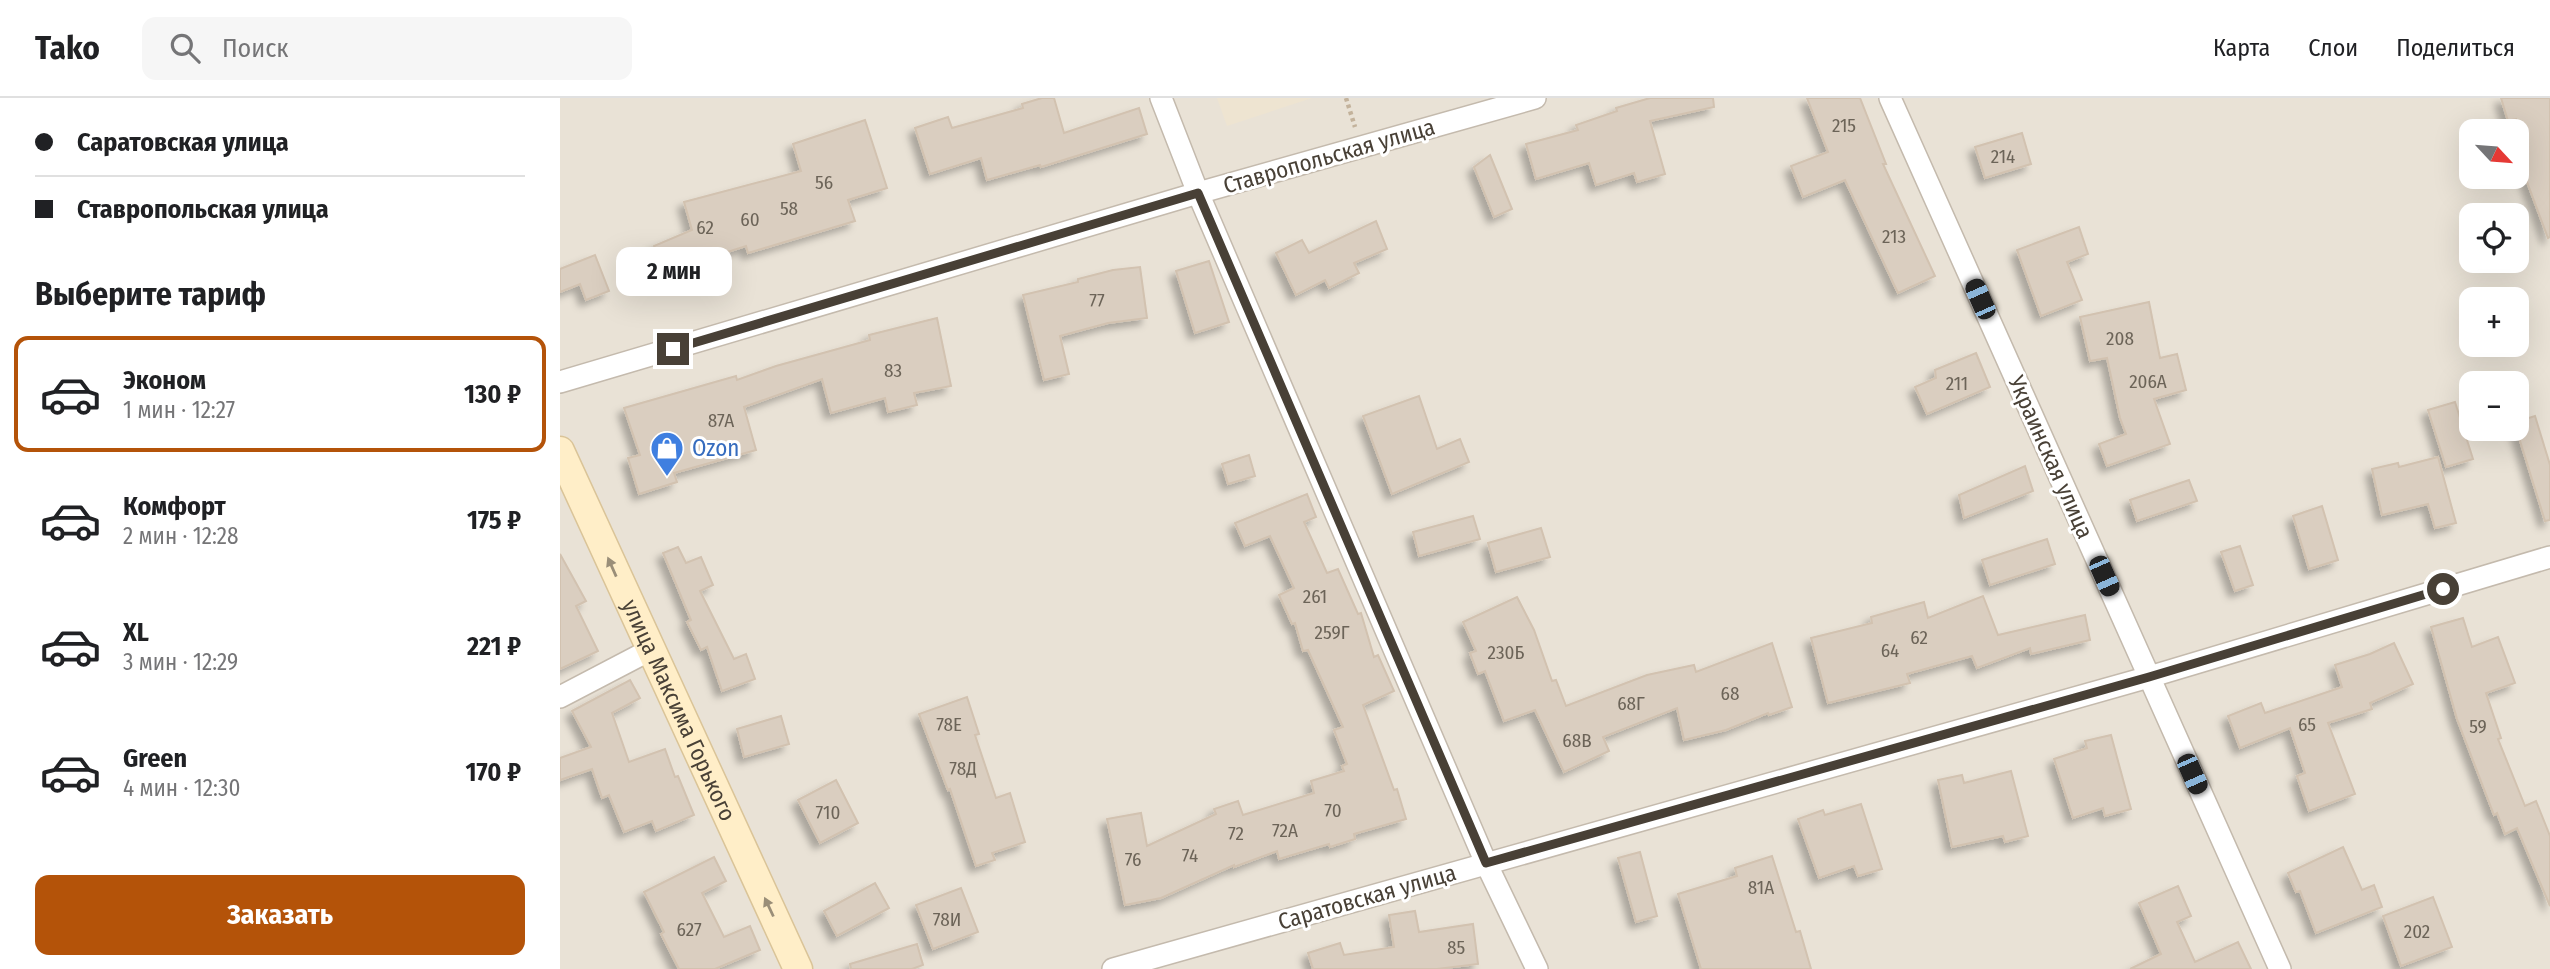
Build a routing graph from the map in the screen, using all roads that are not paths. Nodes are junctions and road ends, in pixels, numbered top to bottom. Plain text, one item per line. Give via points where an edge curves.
1 (1161, 98) edge
2 (1535, 98) edge
3 (1890, 98) edge
4 (1198, 193) junction
5 (560, 382) edge
6 (560, 451) edge
7 (2550, 557) edge
8 (650, 650) junction
9 (2149, 677) junction
10 (560, 697) edge
11 (1486, 863) junction
12 (798, 969) edge
13 (1113, 969) edge
14 (1537, 969) edge
15 (2280, 969) edge

1 - 4 street
2 - 4 street, Ставропольская улица
3 - 9 street, Украинская улица
4 - 5 street, Ставропольская улица
4 - 11 street
8 -> 6 main road, улица Максима Горького
7 - 9 street, Саратовская улица
8 - 10 street
12 -> 8 main road, улица Максима Горького
9 - 11 street, Саратовская улица
9 - 15 street, Украинская улица
11 - 13 street, Саратовская улица
11 - 14 street

